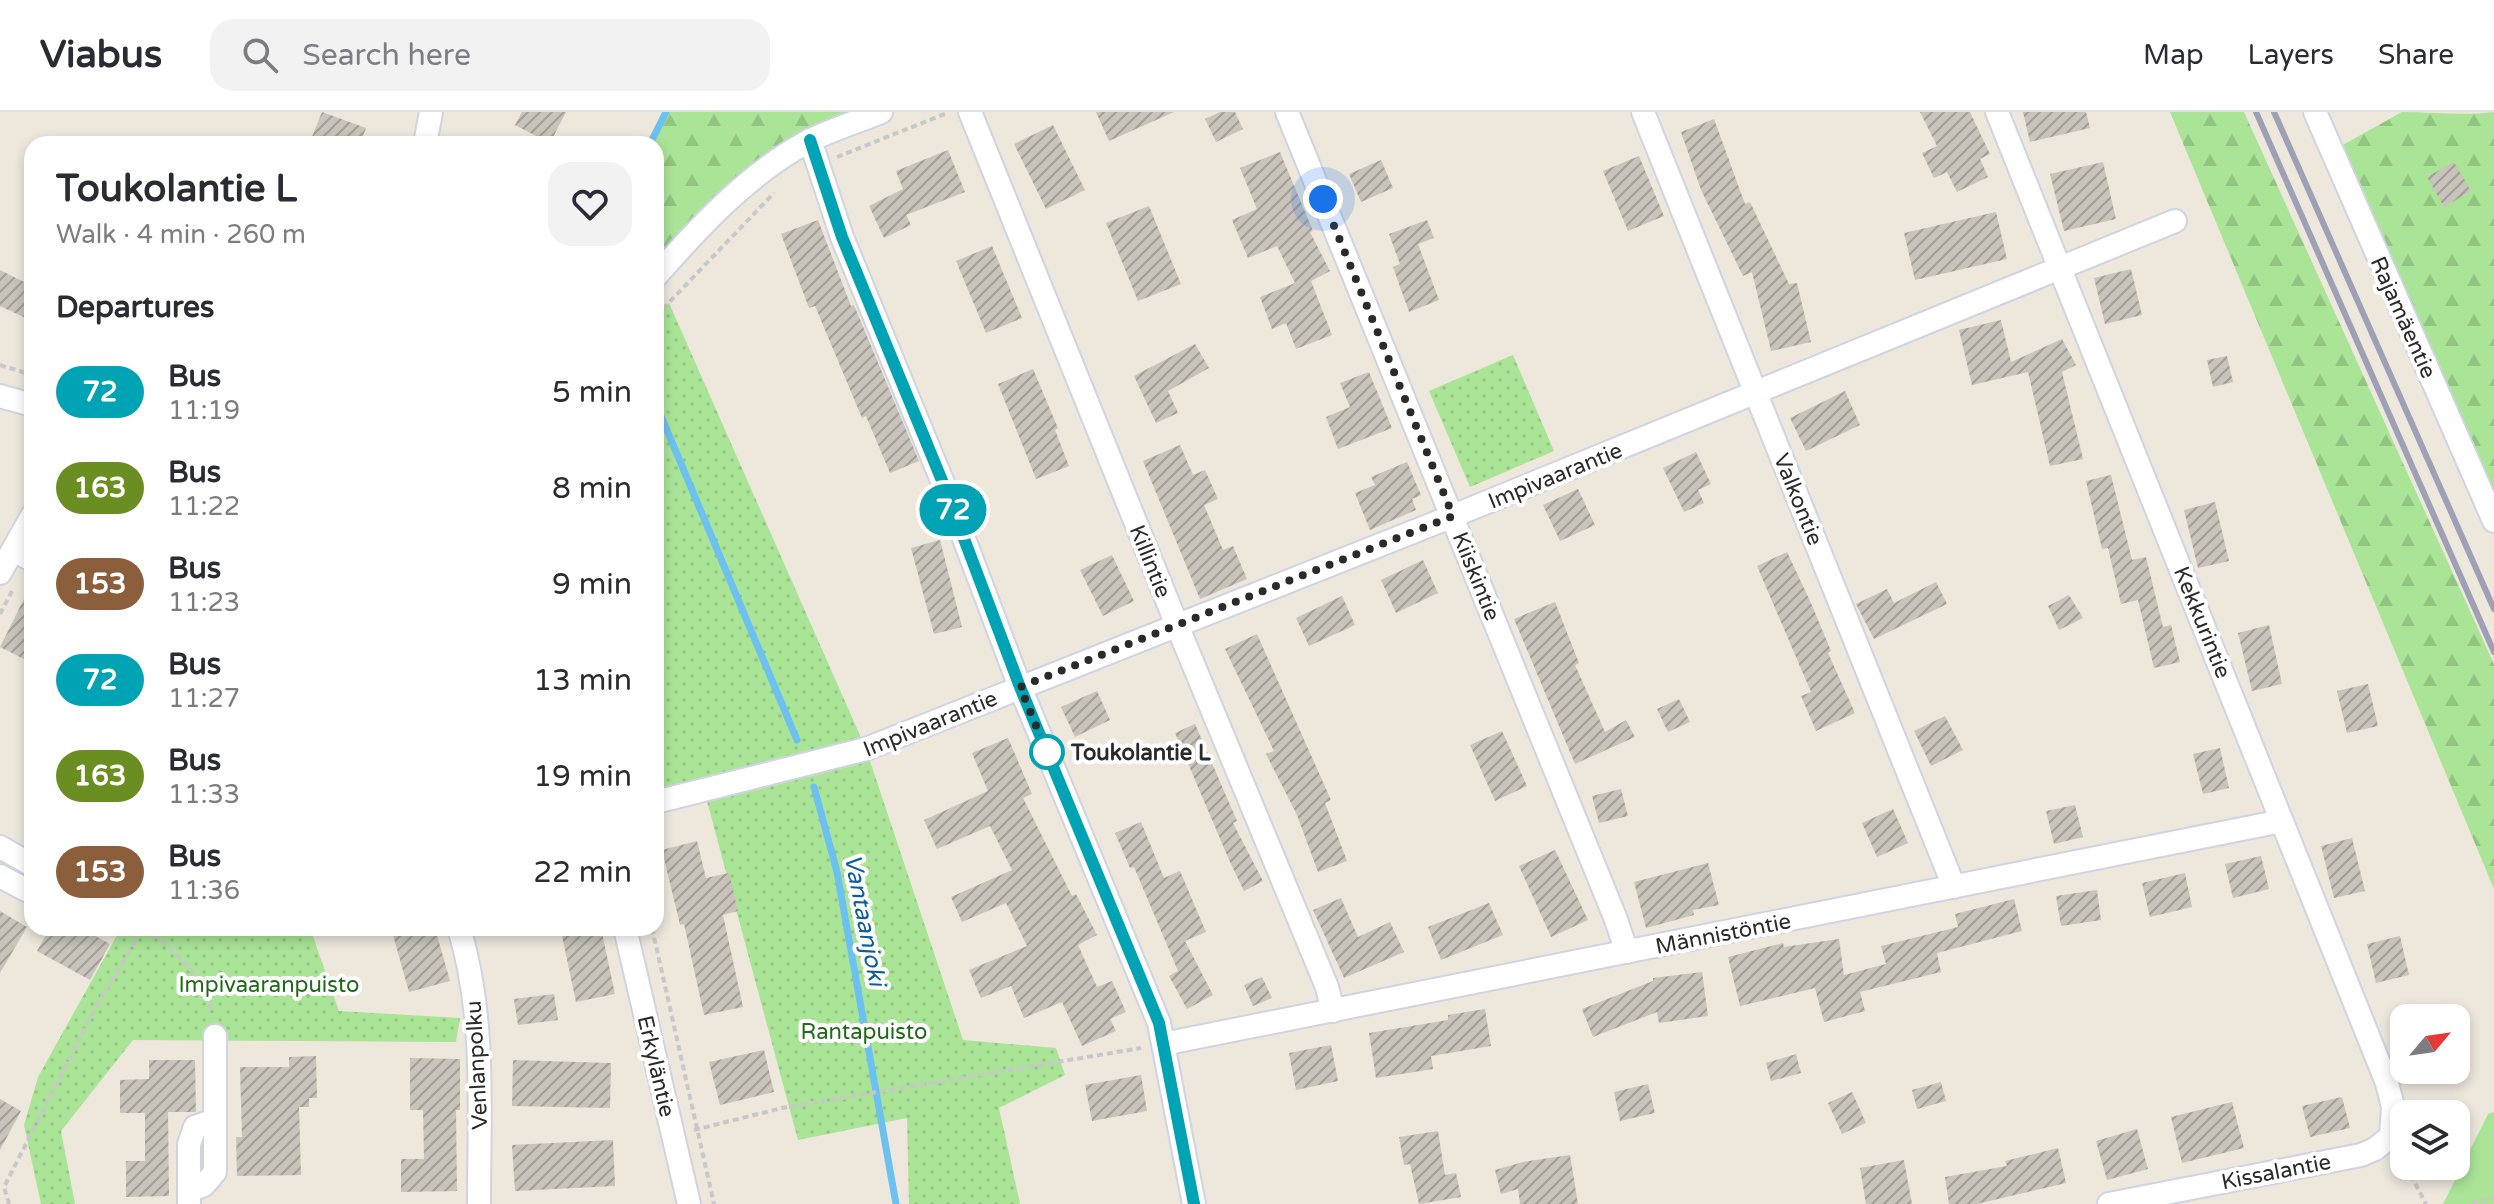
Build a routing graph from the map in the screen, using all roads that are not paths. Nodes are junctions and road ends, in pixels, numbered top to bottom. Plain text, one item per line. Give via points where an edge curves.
1 (431, 112) edge
2 (881, 112) edge
3 (970, 112) edge
4 (1287, 112) edge
5 (1643, 112) edge
6 (1997, 112) edge
7 (2315, 112) edge
8 (426, 136) edge
9 (810, 140) junction
10 (2175, 221) dead end
11 (664, 267) edge
12 (2060, 268) junction
13 (1755, 392) junction
14 (0, 396) edge
15 (24, 403) edge
16 (1453, 516) junction
17 (2494, 521) edge
18 (22, 555) edge
19 (0, 573) edge
20 (1177, 625) junction
21 (1020, 687) junction
22 (664, 800) edge
23 (2282, 821) junction
24 (0, 847) edge
25 (24, 860) edge
26 (0, 876) edge
27 (1954, 887) junction
28 (24, 889) edge
29 (461, 936) edge
30 (627, 936) edge
31 (1627, 952) junction
32 (1333, 1011) junction
33 (215, 1036) road end
34 (1163, 1044) junction
35 (2391, 1100) edge
36 (2390, 1137) edge
37 (189, 1197) edge
38 (479, 1204) edge
39 (689, 1204) edge
40 (1194, 1204) edge
41 (2109, 1204) edge

1 - 8 street
2 - 9 street
3 - 20 street, Killintie
4 - 16 street, Kiiskintie
5 - 13 street, Valkontie
6 - 12 street, Kekkurintie
7 - 17 street, Rajamäentie
9 - 11 street via 728,199
9 - 21 street via 842,237
10 - 12 street, Impivaarantie
12 - 13 street, Impivaarantie
12 - 23 street, Kekkurintie
13 - 16 street, Impivaarantie
13 - 27 street, Valkontie
14 - 15 street
16 - 20 street, Impivaarantie
16 - 31 street, Kiiskintie
18 - 19 street
20 - 21 street, Impivaarantie
20 - 32 street, Killintie
21 - 22 street, Impivaarantie via 866,749
21 - 34 street via 1159,1023
23 - 27 street, Männistöntie
23 - 35 street, Kekkurintie
24 - 25 street
26 - 28 street
27 - 31 street, Männistöntie
29 - 38 street, Venlanpolku via 480,1057
30 - 39 street, Erkyläntie
31 - 32 street, Männistöntie
32 - 34 street, Männistöntie
33 - 37 street via 214,1120 195,1127 189,1144
34 - 40 street
36 - 41 street, Kissalantie via 2361,1155

